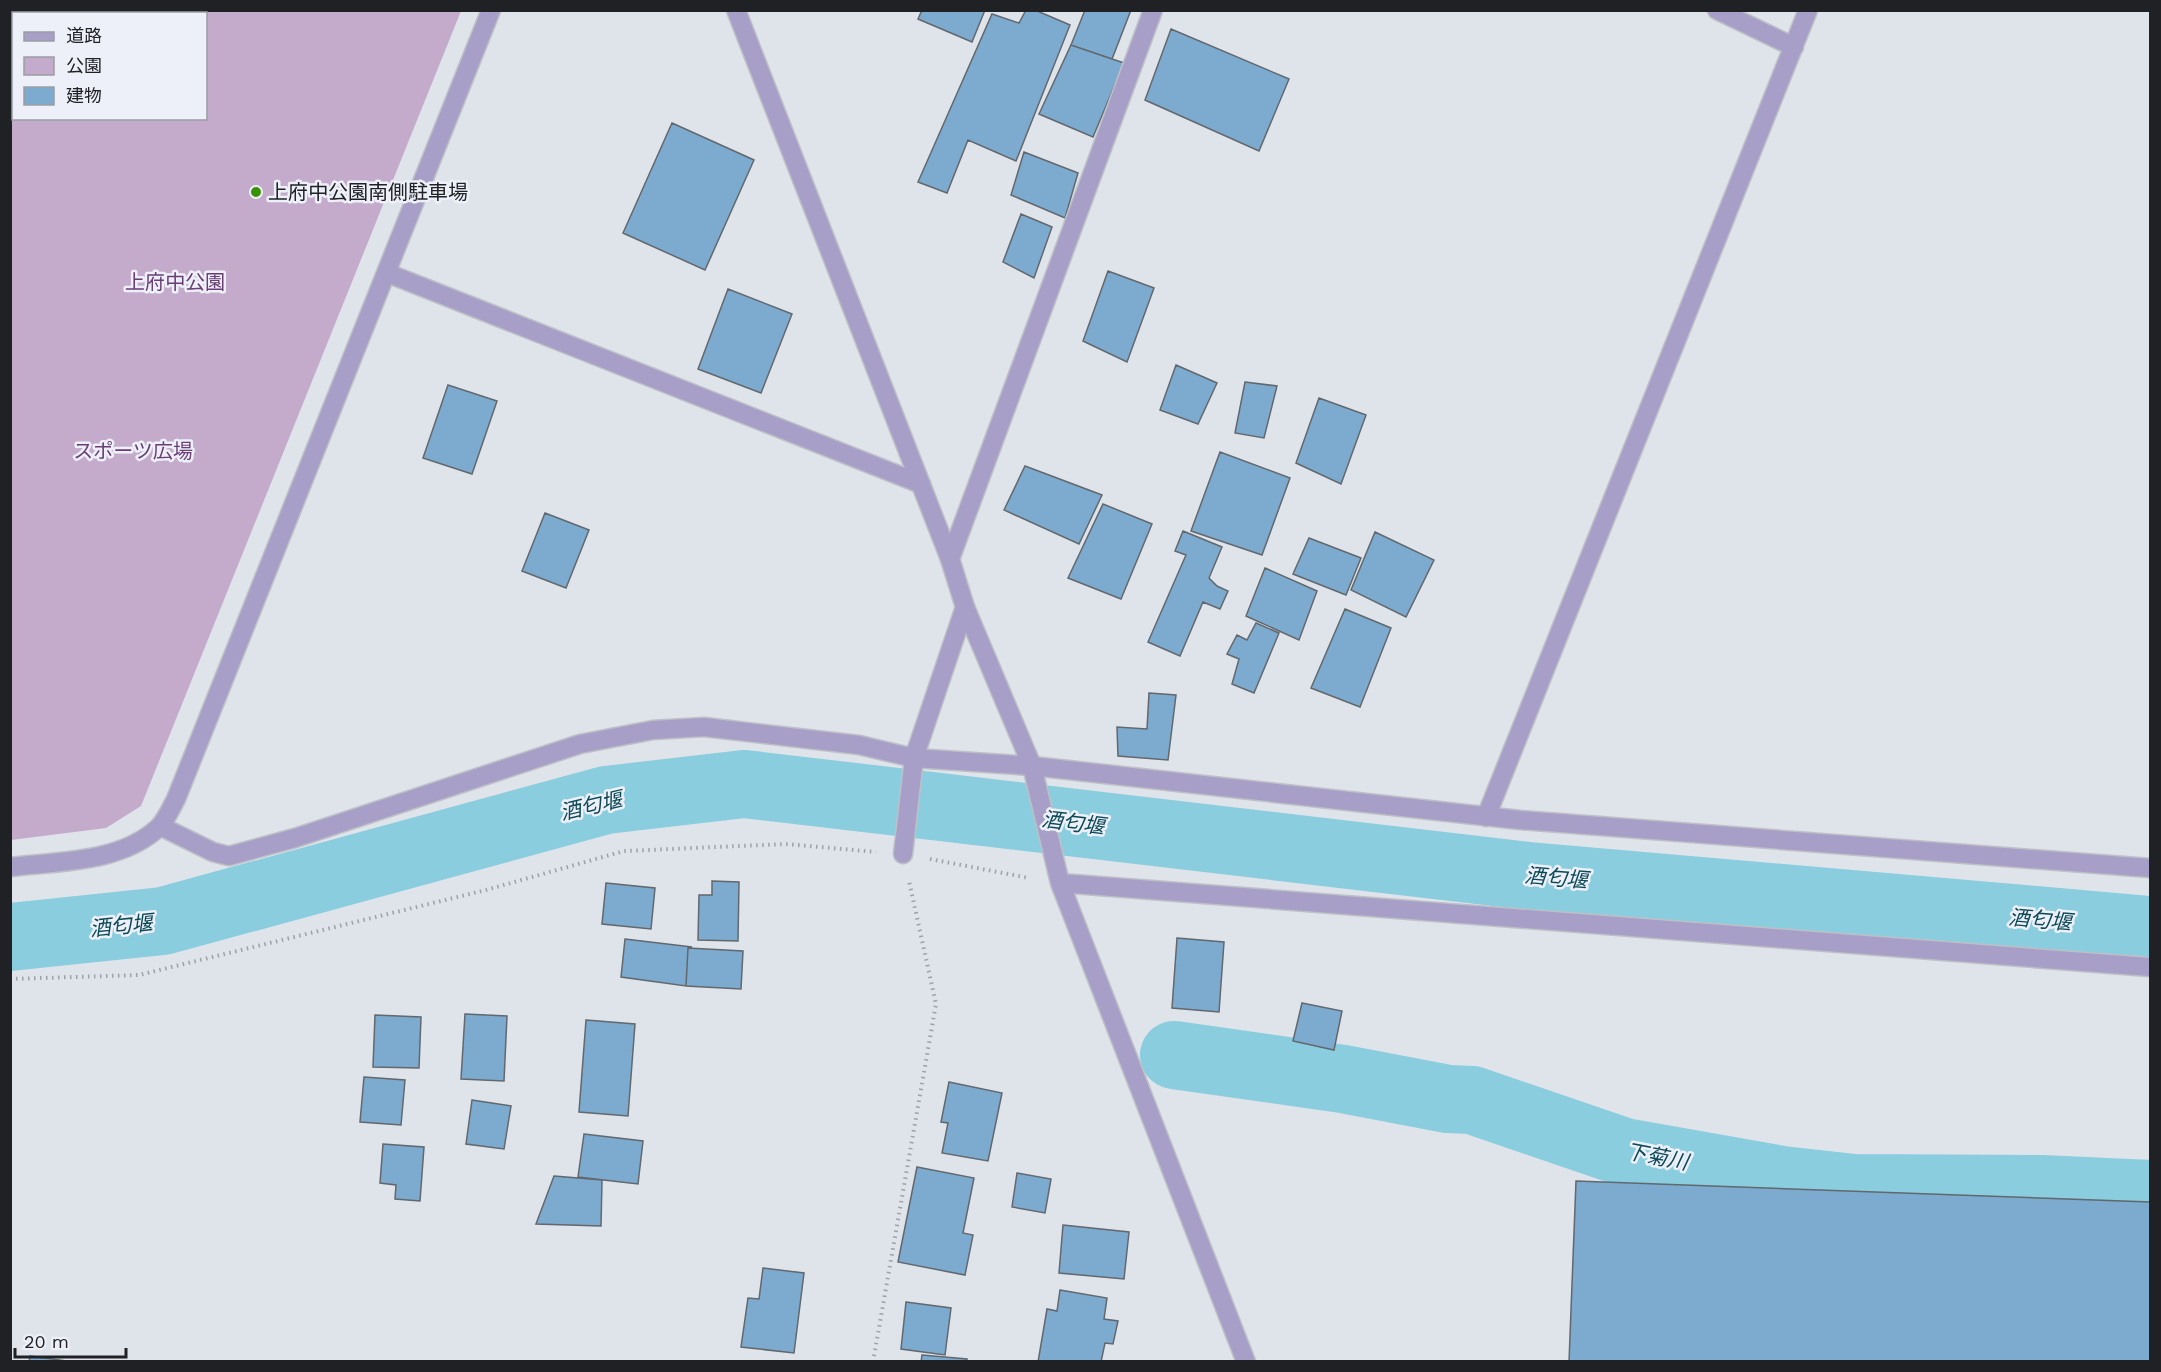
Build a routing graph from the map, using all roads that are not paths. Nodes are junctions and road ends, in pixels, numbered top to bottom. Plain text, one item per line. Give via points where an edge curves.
1 (492, 10) edge
2 (736, 10) edge
3 (1153, 10) edge
4 (1717, 10) edge
5 (1808, 10) edge
6 (1794, 48) junction
7 (387, 273) junction
8 (921, 484) junction
9 (950, 559) junction
10 (965, 607) junction
11 (914, 758) junction
12 (1033, 768) junction
13 (1486, 817) junction
14 (160, 826) junction
15 (903, 854) road end
16 (2150, 866) edge
17 (10, 867) edge
18 (1059, 882) junction
19 (2151, 967) edge
20 (1246, 1362) edge

1 - 7 street
2 - 8 street
3 - 9 street
4 - 6 street
5 - 6 street
6 - 13 street
7 - 8 street
7 - 14 street via 180,789
8 - 9 street
9 - 10 street
10 - 11 street
10 - 12 street
11 - 12 street
11 - 14 street via 859,745 704,727 653,730 580,744 229,856
11 - 15 street
12 - 13 street
12 - 18 street
13 - 16 street
14 - 17 street via 109,855
18 - 19 street
18 - 20 street

